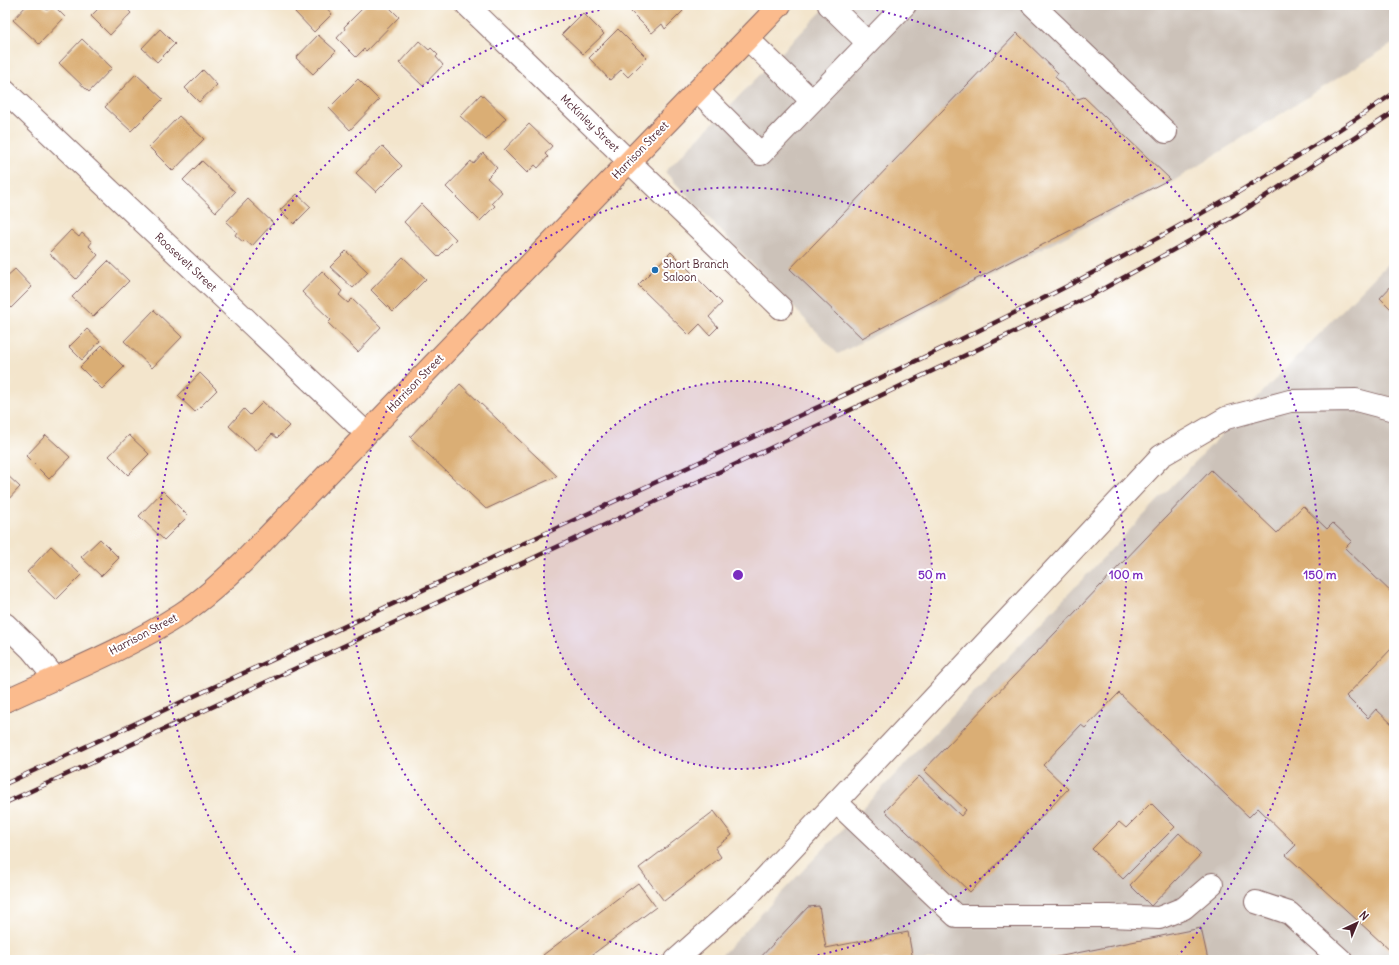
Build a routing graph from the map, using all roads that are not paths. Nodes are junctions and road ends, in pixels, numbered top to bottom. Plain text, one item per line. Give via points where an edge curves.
1 (467, 5) edge
2 (780, 5) edge
3 (829, 5) edge
4 (906, 5) edge
5 (1033, 5) edge
6 (748, 39) junction
7 (868, 43) junction
8 (5, 91) edge
9 (698, 91) junction
10 (812, 101) junction
11 (1166, 132) dead end
12 (629, 161) junction
13 (781, 308) dead end
14 (1394, 410) edge
15 (366, 433) junction
16 (5, 624) edge
17 (55, 678) junction
18 (5, 701) edge
19 (836, 802) junction
20 (1212, 884) dead end
21 (1256, 902) dead end
22 (676, 960) edge
23 (1341, 960) edge

1 - 12 street, McKinley Street
2 - 6 main road, Harrison Street
3 - 7 street
4 - 7 street
5 - 11 street
6 - 9 main road, Harrison Street
6 - 10 street
7 - 10 street
8 - 15 street, Roosevelt Street
9 - 10 street via 760,154
9 - 12 main road, Harrison Street
12 - 13 street, McKinley Street
12 - 15 main road, Harrison Street
14 - 19 street via 1356,400 1290,401 1226,418 1161,456
15 - 17 main road, Harrison Street via 214,589 181,614 146,635
16 - 17 street via 31,649
17 - 18 main road, Harrison Street
19 - 20 street via 956,916 1159,918 1184,908
19 - 22 street via 748,896
21 - 23 street via 1289,913

